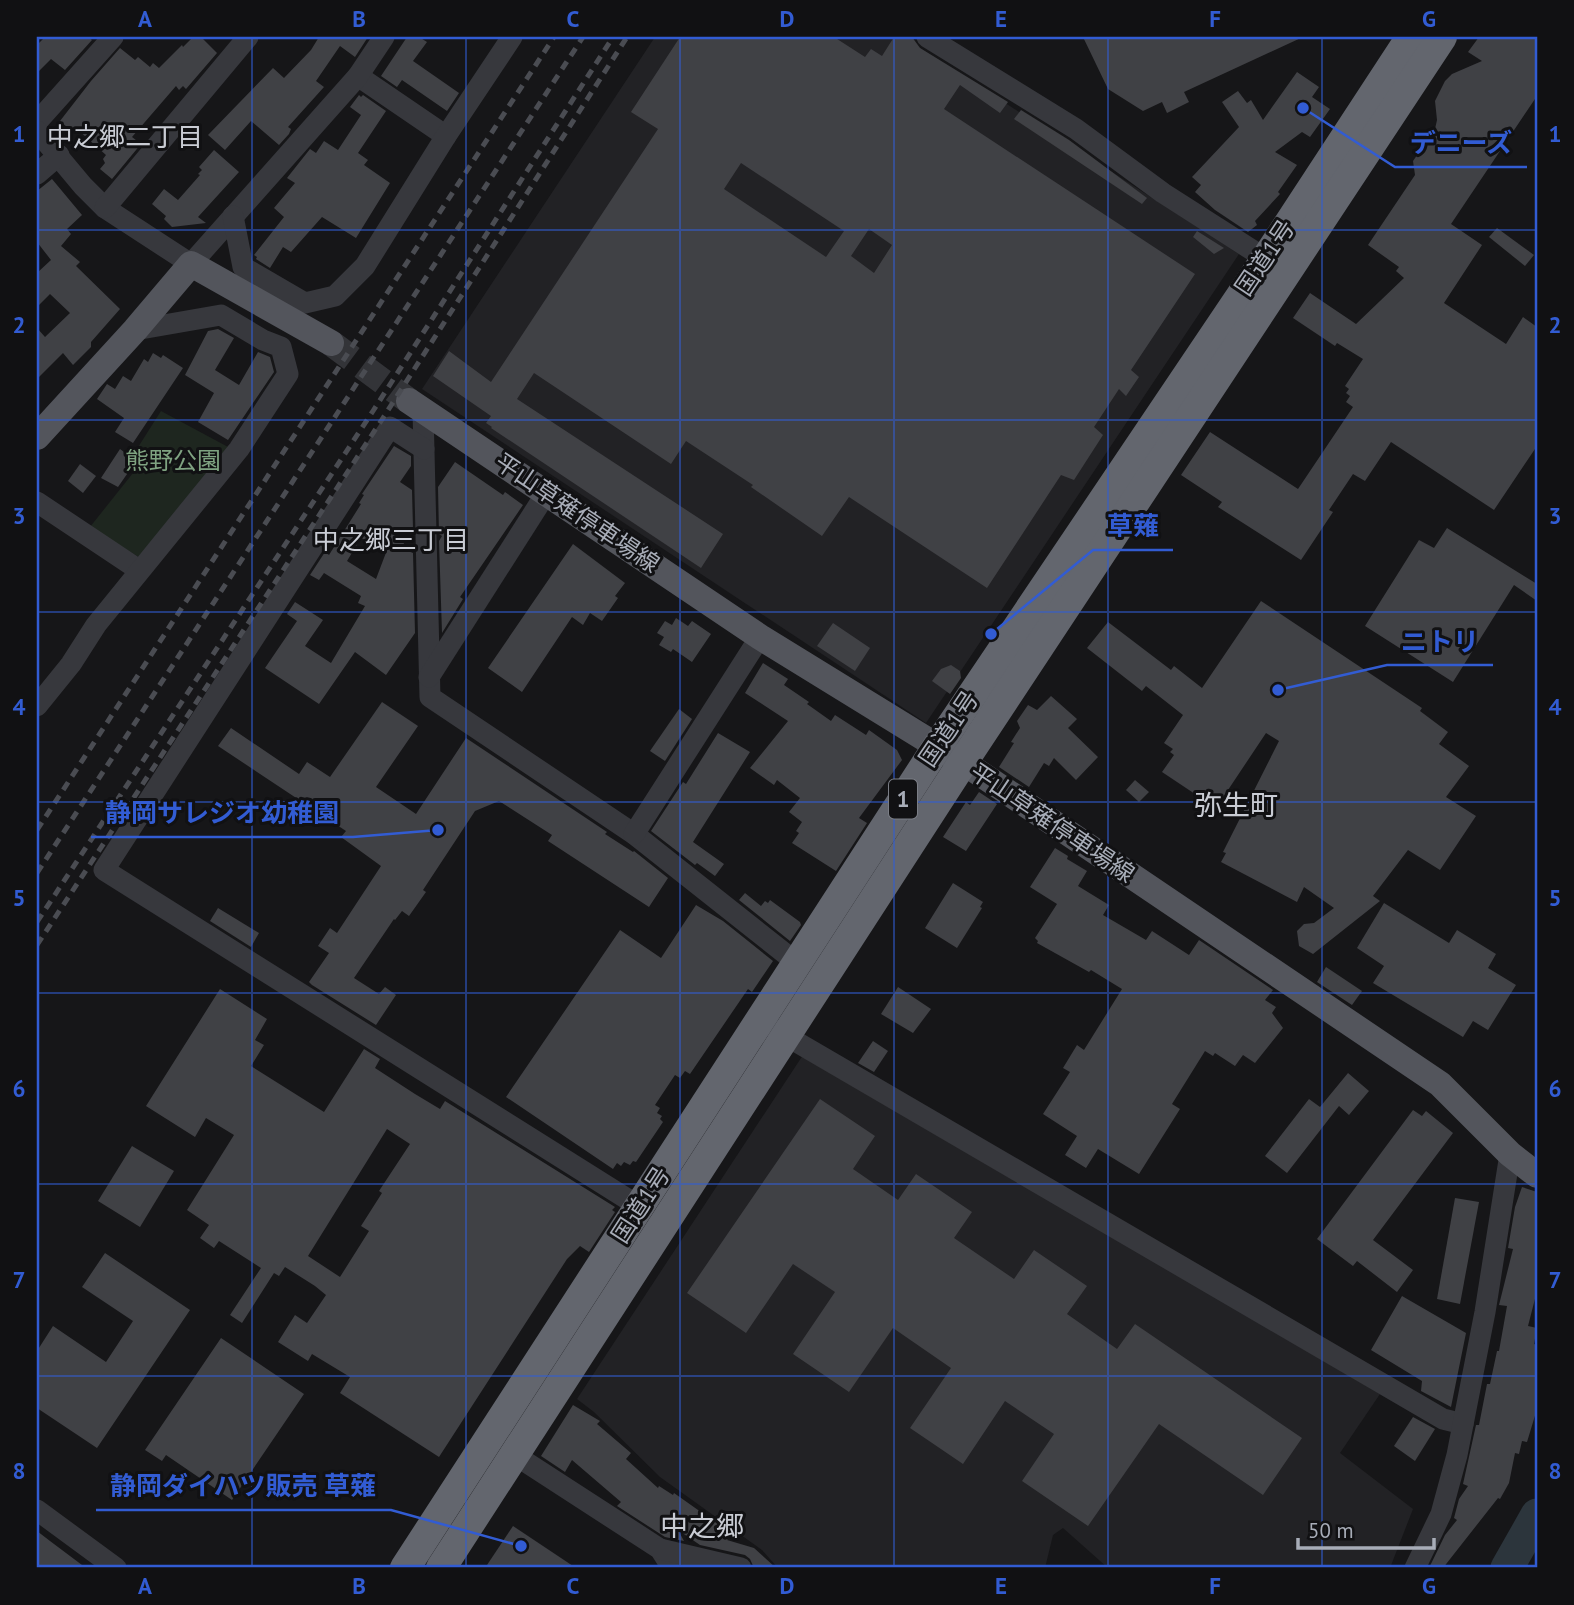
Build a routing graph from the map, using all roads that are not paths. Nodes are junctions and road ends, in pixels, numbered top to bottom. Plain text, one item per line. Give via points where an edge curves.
1 (113, 37) edge
2 (248, 37) edge
3 (384, 37) edge
4 (512, 37) edge
5 (927, 37) edge
6 (1411, 37) edge
7 (1441, 37) edge
8 (358, 76) junction
9 (37, 122) edge
10 (37, 131) edge
11 (446, 136) junction
12 (59, 155) junction
13 (37, 174) edge
14 (105, 208) junction
15 (233, 216) junction
16 (191, 264) junction
17 (1277, 266) junction
18 (135, 330) junction
19 (331, 343) tunnel mouth
20 (416, 406) joint
21 (37, 437) edge
22 (424, 449) junction
23 (547, 492) junction
24 (37, 502) edge
25 (139, 570) junction
26 (760, 637) junction
27 (429, 677) junction
28 (37, 706) edge
29 (937, 747) junction
30 (962, 762) junction
31 (634, 834) junction
32 (797, 963) junction
33 (760, 1021) junction
34 (786, 1036) junction
35 (1510, 1154) junction
36 (1537, 1175) edge
37 (640, 1207) junction
38 (1463, 1424) junction
39 (515, 1455) junction
40 (37, 1510) edge
41 (660, 1549) junction
42 (117, 1568) edge
43 (405, 1568) edge
44 (441, 1568) edge
45 (672, 1568) edge
46 (741, 1568) edge
47 (1415, 1568) edge

1 - 9 street
2 - 14 street
3 - 8 street
4 - 11 street
5 - 17 street via 1076,129 1163,193
6 - 17 highway, 国道1号 / 1
7 - 17 highway, 国道1号 / 1
8 - 11 street
8 - 15 street
10 - 12 street
11 - 15 street via 365,267 335,296 305,303 243,267
12 - 13 street
12 - 14 street
14 - 16 street
15 - 16 street
16 - 18 main road
16 - 19 main road
17 - 29 highway, 国道1号 / 1
17 - 30 highway, 国道1号 / 1
18 - 21 main road
18 - 25 street via 221,315 281,347 288,374 239,449
20 - 22 street
20 - 23 main road, 平山草薙停車場線
22 - 27 street
22 - 37 street via 390,427 104,870
23 - 26 main road, 平山草薙停車場線
23 - 27 street
24 - 25 street
25 - 28 street
26 - 29 main road, 平山草薙停車場線
26 - 31 street
27 - 31 street via 429,697
29 - 30 main road, 平山草薙停車場線
29 - 32 highway, 国道1号 / 1
30 - 34 highway, 国道1号 / 1
30 - 35 main road, 平山草薙停車場線 via 1440,1084
31 - 32 street
32 - 33 highway, 国道1号 / 1
33 - 34 street
33 - 37 highway, 国道1号 / 1
34 - 38 street via 1444,1419
34 - 39 highway, 国道1号 / 1
35 - 36 main road, 平山草薙停車場線
35 - 38 street
37 - 43 highway, 国道1号 / 1
38 - 47 street via 1441,1514
39 - 41 street
39 - 44 highway, 国道1号 / 1
40 - 42 street
41 - 45 street
41 - 46 street

